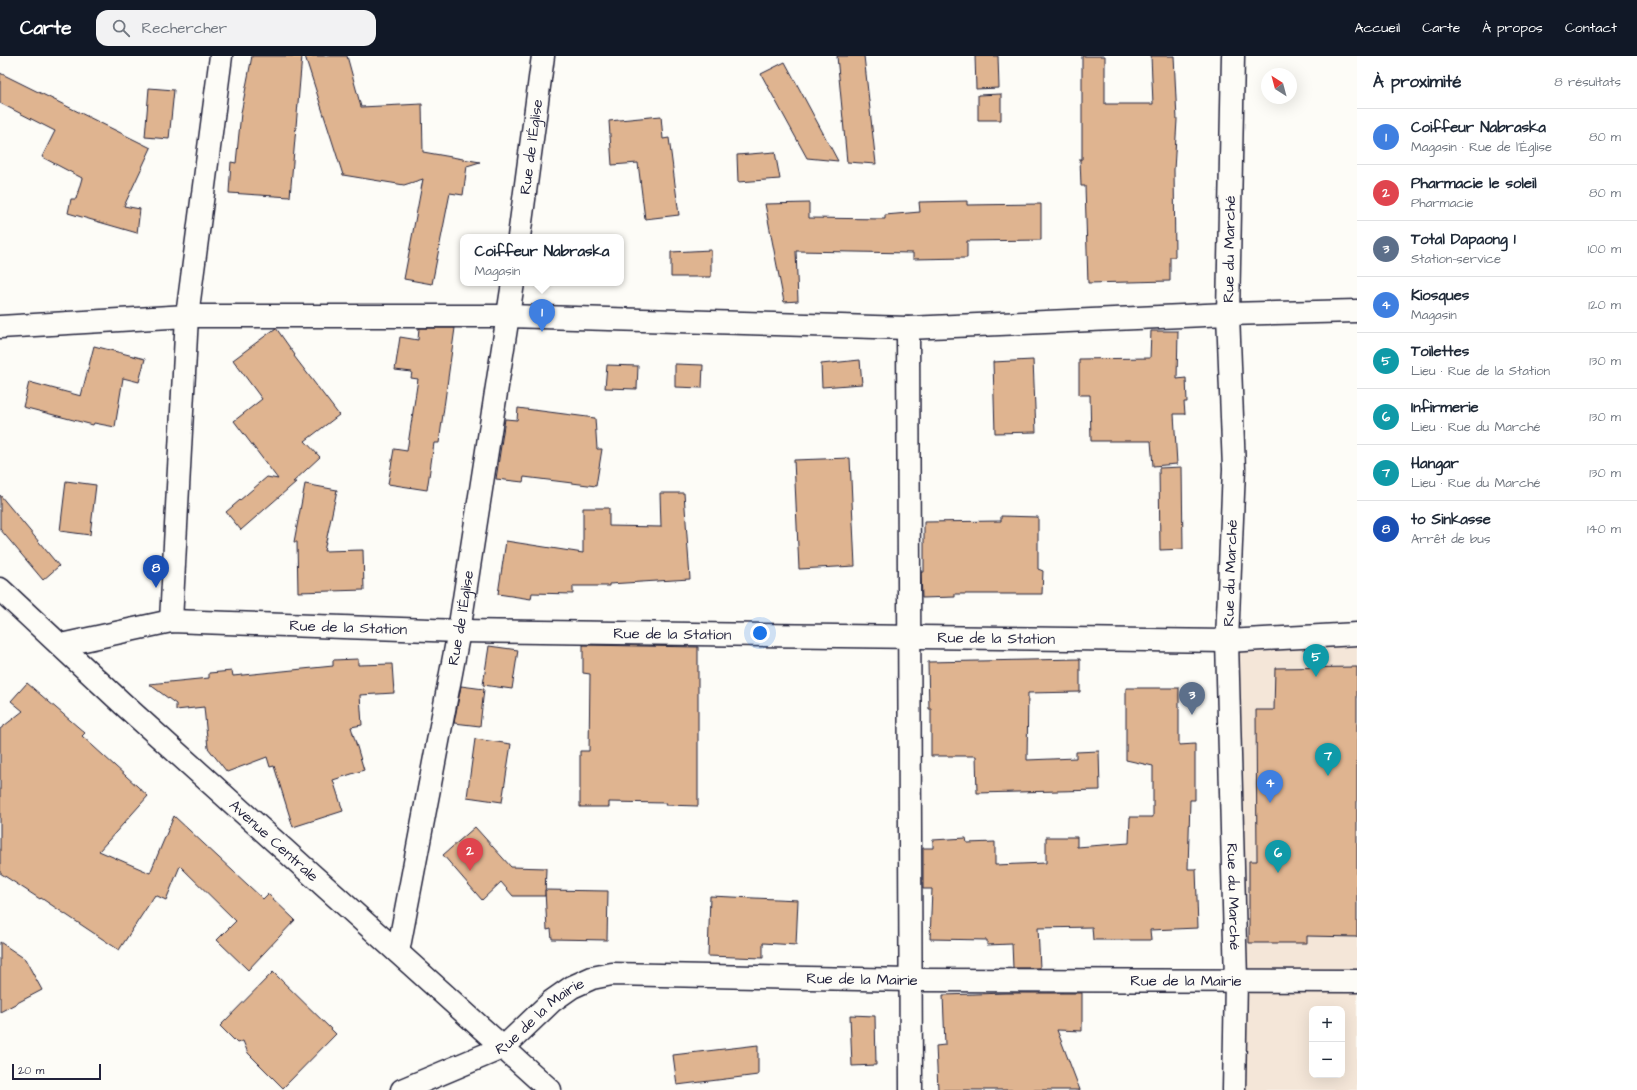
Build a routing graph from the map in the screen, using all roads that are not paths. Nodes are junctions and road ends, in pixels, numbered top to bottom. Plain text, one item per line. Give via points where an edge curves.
1 (221, 56) edge
2 (543, 56) edge
3 (1233, 56) edge
4 (519, 234) edge
5 (513, 286) edge
6 (1357, 311) edge
7 (1228, 314) junction
8 (187, 316) junction
9 (508, 316) junction
10 (0, 327) edge
11 (908, 328) junction
12 (0, 589) edge
13 (171, 621) junction
14 (459, 631) junction
15 (1357, 634) edge
16 (908, 637) junction
17 (1227, 641) junction
18 (61, 645) junction
19 (398, 952) junction
20 (910, 980) junction
21 (1236, 980) junction
22 (1357, 981) edge
23 (504, 1047) junction
24 (402, 1090) edge
25 (550, 1090) edge
26 (912, 1090) edge
27 (1234, 1090) edge

1 - 8 street
2 - 4 street, Rue de l'Église
3 - 7 street, Rue du Marché
5 - 9 street, Rue de l'Église
6 - 7 street
7 - 11 street
7 - 17 street, Rue du Marché via 1234,470
8 - 9 street
8 - 10 street
8 - 13 street
9 - 11 street
9 - 14 street, Rue de l'Église
11 - 16 street
12 - 18 street, Avenue Centrale
13 - 14 street, Rue de la Station
13 - 18 street, Rue de la Station
14 - 16 street, Rue de la Station
14 - 19 street, Rue de l'Église
15 - 17 street, Rue de la Station
16 - 17 street, Rue de la Station
16 - 20 street
17 - 21 street, Rue du Marché
18 - 19 street, Avenue Centrale
19 - 23 street, Avenue Centrale
20 - 21 street, Rue de la Mairie
20 - 23 street, Rue de la Mairie via 612,974 592,978 572,987 552,1001
20 - 26 street
21 - 22 street, Rue de la Mairie
21 - 27 street, Rue du Marché
23 - 24 street, Rue de la Mairie
23 - 25 street, Avenue Centrale

